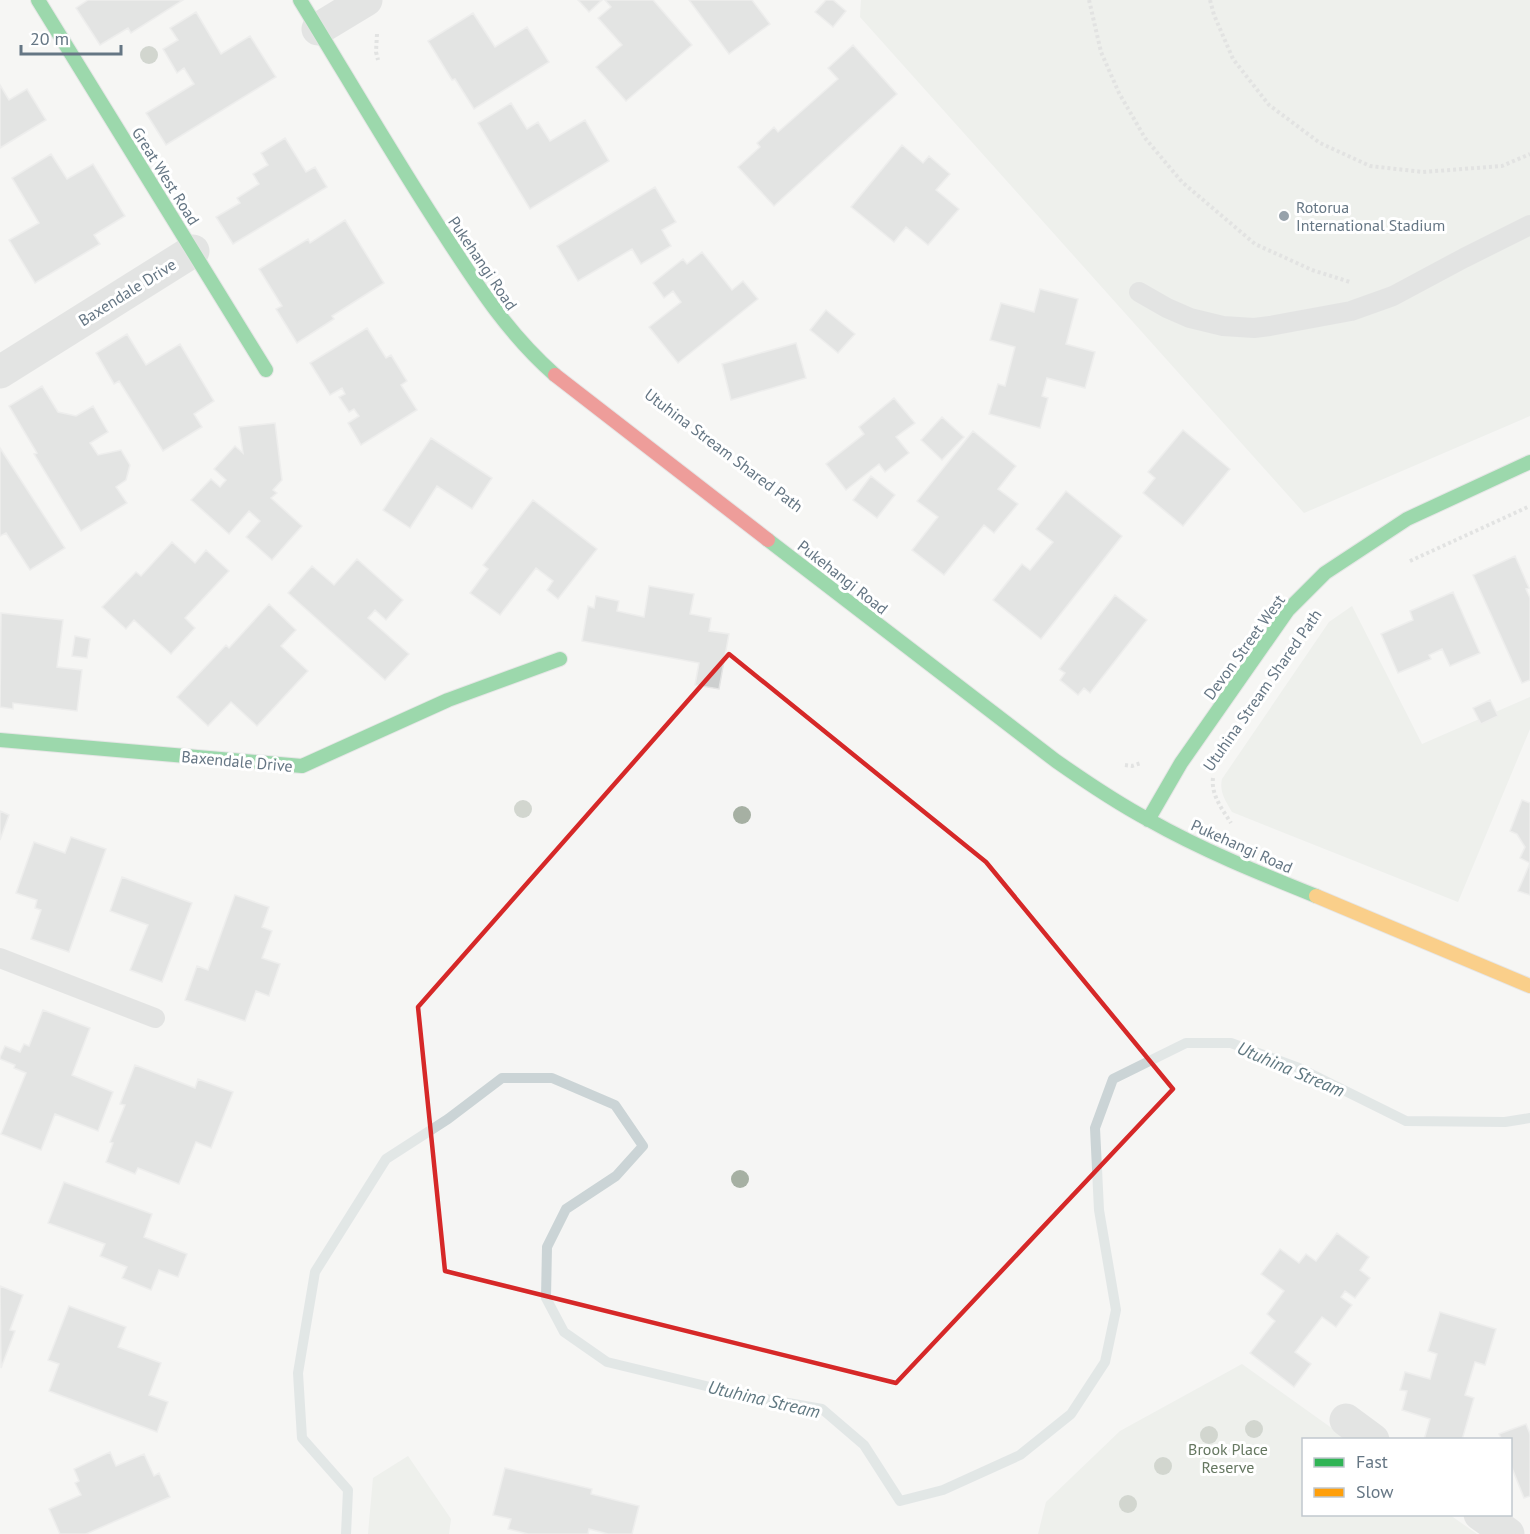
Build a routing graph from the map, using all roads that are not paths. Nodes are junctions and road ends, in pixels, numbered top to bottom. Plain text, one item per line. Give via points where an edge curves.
1 (38, 0) edge
2 (300, 0) edge
3 (366, 0) edge
4 (318, 29) junction
5 (1530, 225) edge
6 (193, 251) junction
7 (1139, 292) dead end
8 (266, 370) dead end
9 (0, 372) edge
10 (1530, 462) edge
11 (560, 659) dead end
12 (0, 740) edge
13 (1148, 820) junction
14 (0, 958) edge
15 (1530, 986) edge
16 (155, 1018) dead end
17 (1346, 1420) dead end
18 (1370, 1438) edge
19 (1481, 1516) edge
20 (1508, 1534) edge

1 - 6 main road, Great West Road
2 - 4 main road, Pukehangi Road
3 - 4 street
4 - 13 main road, Pukehangi Road via 459,258 532,355 1056,761
5 - 7 lane via 1393,296 1352,311 1270,326 1223,326 1190,318
6 - 8 main road, Great West Road
6 - 9 street, Baxendale Drive
10 - 13 main road, Devon Street West via 1407,519 1325,573 1288,610 1181,763
11 - 12 main road, Baxendale Drive via 448,700 302,766
13 - 15 main road, Pukehangi Road via 1267,876
14 - 16 lane
17 - 18 street
19 - 20 street

